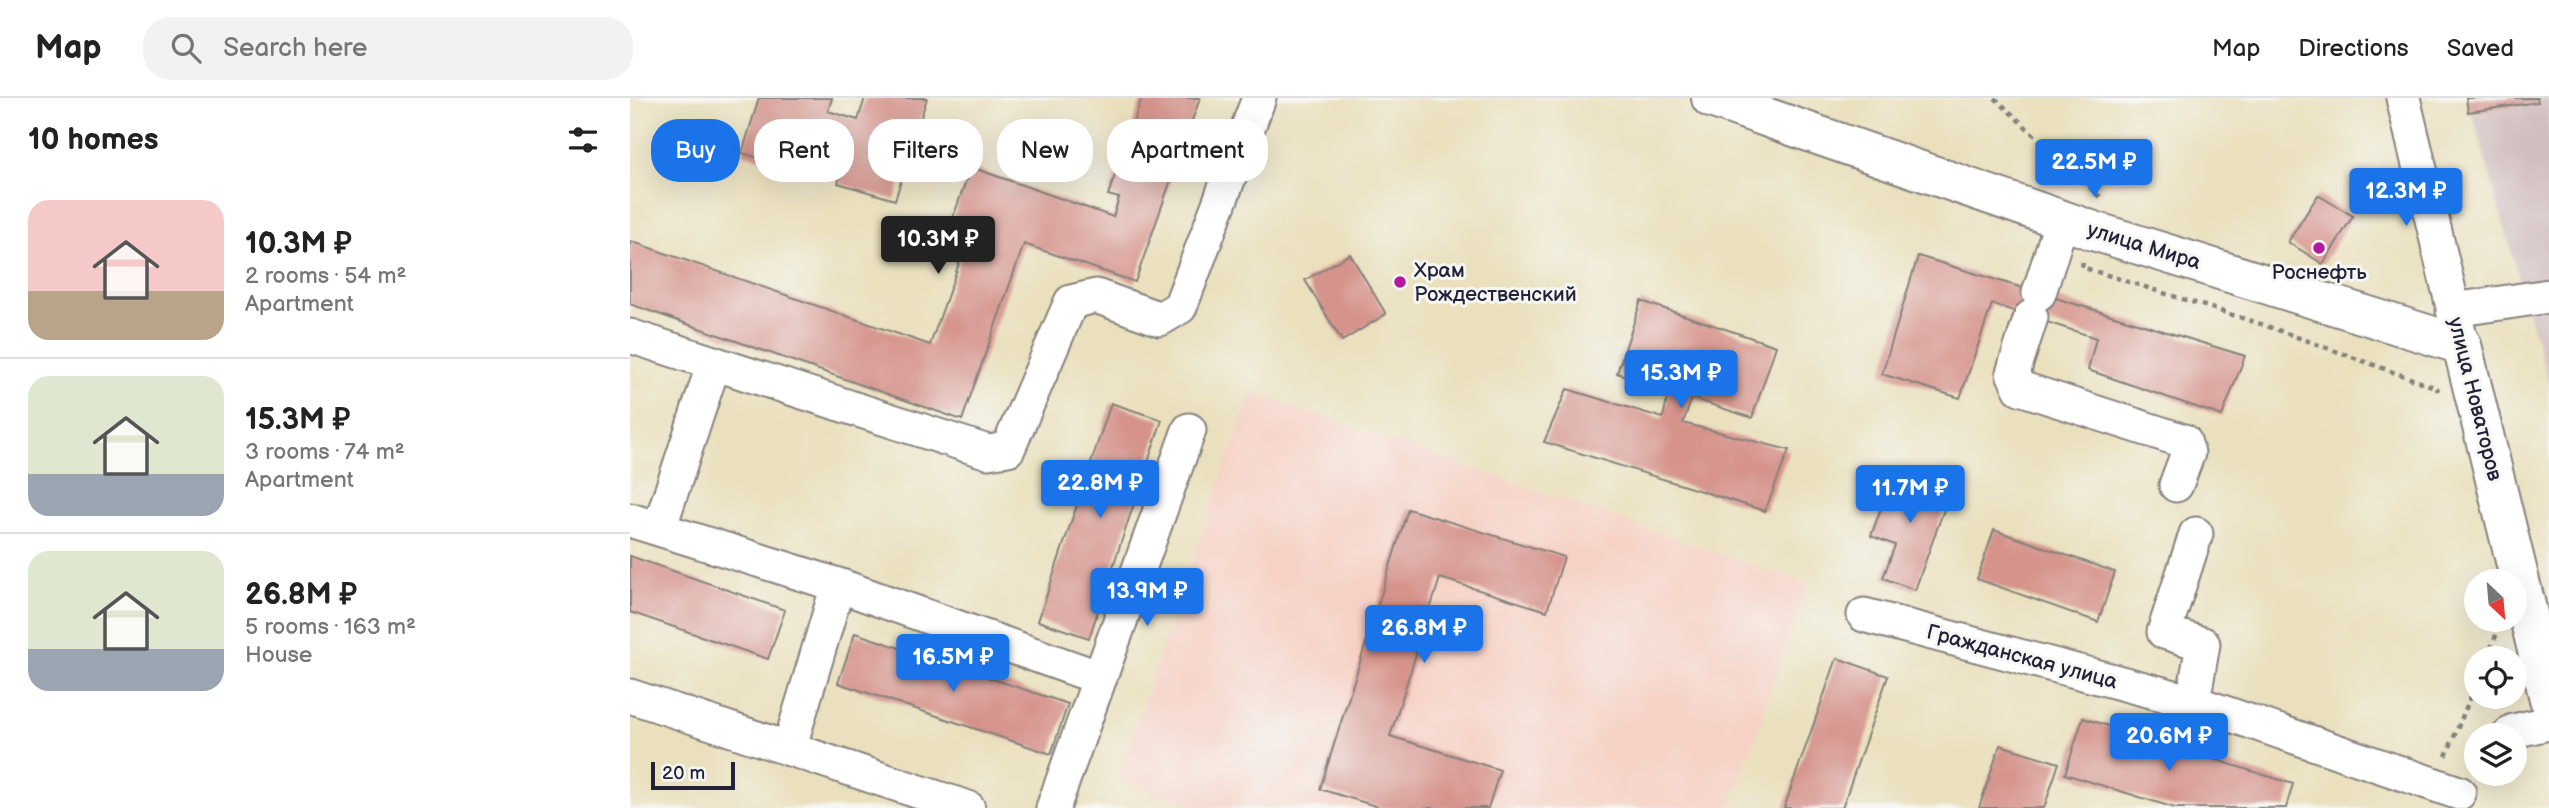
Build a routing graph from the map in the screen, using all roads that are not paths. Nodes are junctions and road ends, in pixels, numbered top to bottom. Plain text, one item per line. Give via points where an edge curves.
1 (1259, 98) edge
2 (1711, 98) edge
3 (2403, 98) edge
4 (2078, 225) junction
5 (2549, 296) edge
6 (2458, 327) junction
7 (630, 336) edge
8 (714, 363) junction
9 (1189, 430) dead end
10 (2176, 485) dead end
11 (645, 525) edge
12 (2196, 534) dead end
13 (838, 585) junction
14 (1864, 615) dead end
15 (1100, 678) junction
16 (630, 696) edge
17 (2549, 699) edge
18 (2193, 702) junction
19 (2549, 723) edge
20 (2527, 728) edge
21 (789, 749) junction
22 (2454, 789) edge
23 (968, 808) edge
24 (1053, 808) edge

1 - 8 street via 1180,307 1160,320 1096,296 1071,302 1008,449 988,452
2 - 4 main road, улица Мира
3 - 6 street, улица Новаторов
4 - 6 main road, улица Мира
4 - 10 street via 2035,305 2013,373 2020,388 2183,442 2188,453
5 - 6 street
6 - 17 main road, улица Новаторов
7 - 8 street
8 - 11 street
9 - 15 street
11 - 13 street
12 - 18 street via 2164,632 2203,644
13 - 15 street
13 - 21 street
14 - 18 street, Гражданская улица
15 - 24 street
16 - 21 street
18 - 22 street, Гражданская улица
19 - 20 street
21 - 23 street

